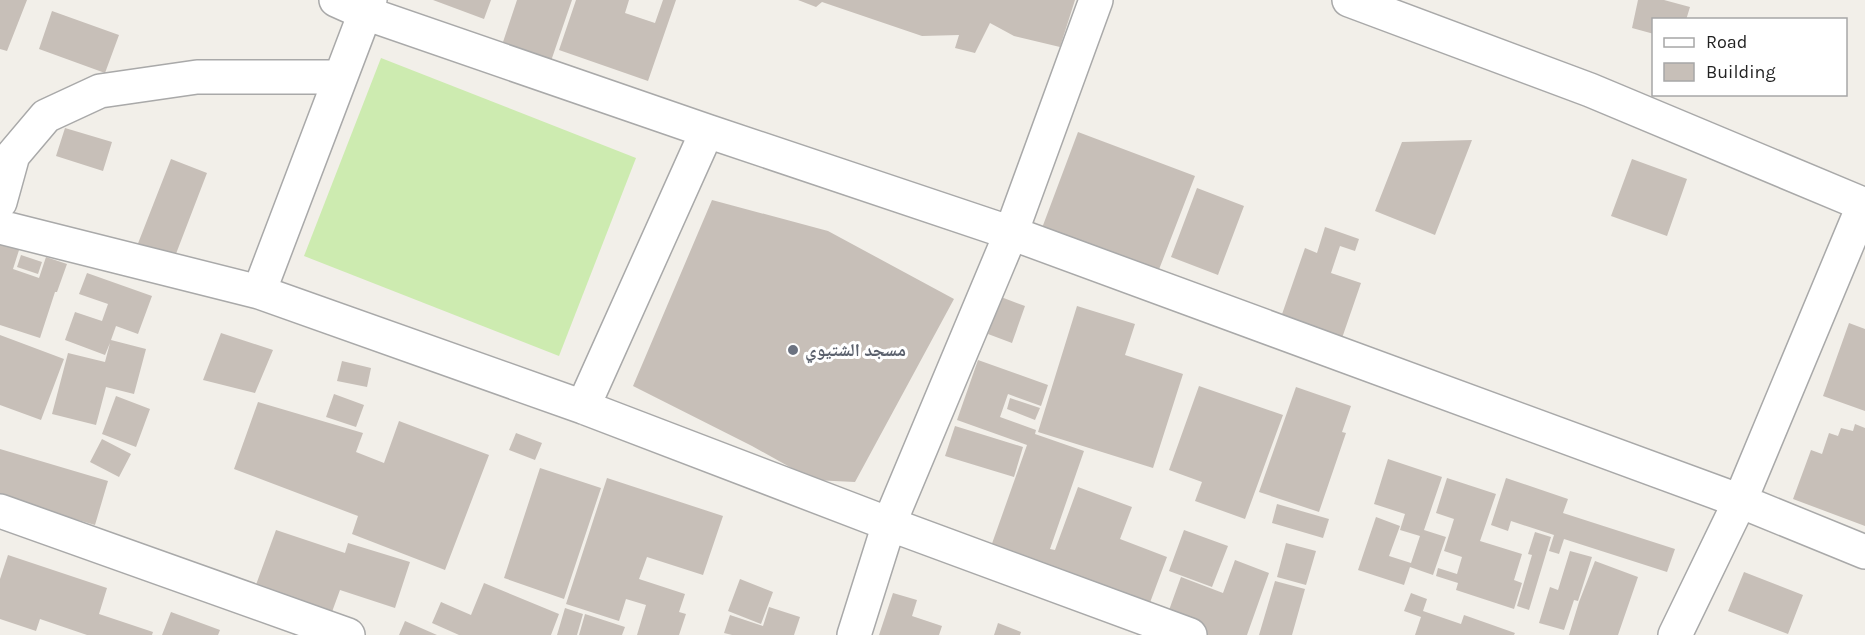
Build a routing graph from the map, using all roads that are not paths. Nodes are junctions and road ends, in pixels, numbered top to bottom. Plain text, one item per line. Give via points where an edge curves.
1 (336, 0) edge
2 (1096, 0) edge
3 (1349, 0) edge
4 (368, 7) edge
5 (340, 77) junction
6 (707, 132) junction
7 (0, 202) edge
8 (1865, 205) edge
9 (0, 227) edge
10 (1011, 233) junction
11 (258, 292) junction
12 (583, 407) junction
13 (1740, 501) junction
14 (0, 511) edge
15 (890, 524) junction
16 (1865, 552) edge
17 (348, 635) edge
18 (854, 635) edge
19 (1190, 635) edge
20 (1675, 635) edge

1 - 4 street
2 - 10 street
3 - 8 street via 1590,90
4 - 5 street
4 - 6 street
5 - 7 street via 197,77 100,91 45,116 13,156
5 - 11 street
6 - 10 street
6 - 12 street
8 - 13 street
9 - 11 street
10 - 13 street
10 - 15 street
11 - 12 street
12 - 15 street
13 - 16 street
13 - 20 street
14 - 17 street
15 - 18 street
15 - 19 street

